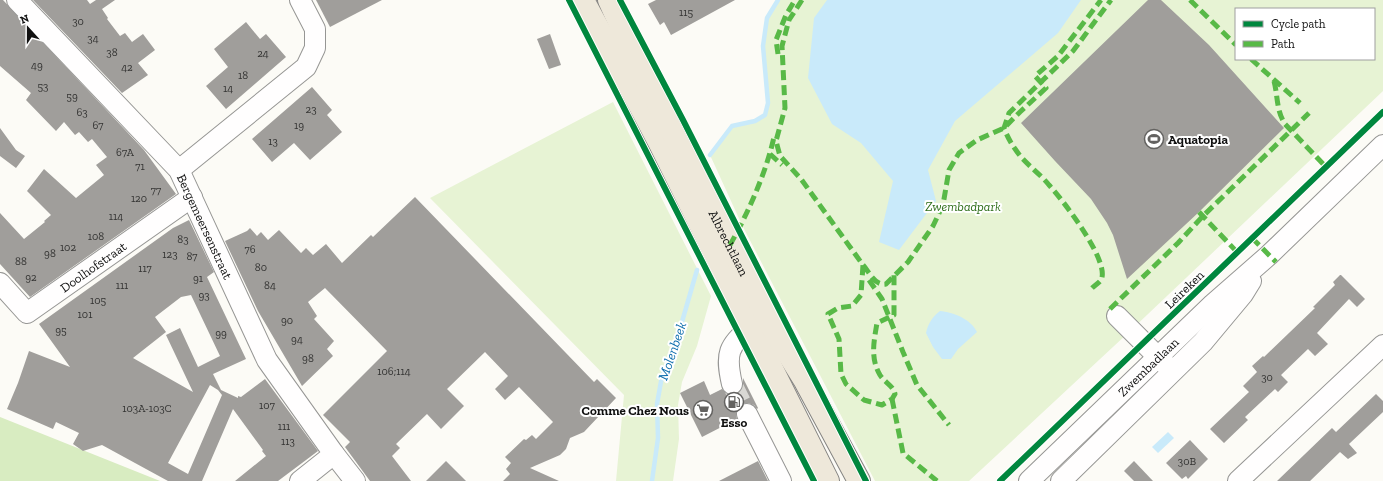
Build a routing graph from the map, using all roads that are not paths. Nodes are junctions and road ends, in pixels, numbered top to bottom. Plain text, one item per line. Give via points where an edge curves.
1 (17, 0) edge
2 (300, 0) edge
3 (583, 0) edge
4 (609, 0) edge
5 (1383, 144) edge
6 (179, 170) junction
7 (192, 197) junction
8 (1269, 255) junction
9 (0, 283) edge
10 (1117, 316) dead end
11 (752, 326) junction
12 (1383, 345) edge
13 (1158, 356) junction
14 (732, 384) tunnel mouth
15 (747, 414) tunnel mouth
16 (1102, 441) junction
17 (334, 454) junction
18 (300, 481) edge
19 (355, 481) edge
20 (781, 481) edge
21 (828, 481) edge
22 (859, 481) edge
23 (1030, 481) edge
24 (1060, 481) edge
25 (1238, 481) edge

1 - 6 street, Bergemeersenstraat
2 - 6 street via 315,29 315,48 306,67
3 - 11 main road, Albrechtlaan via 660,144
4 - 22 main road, Albrechtlaan via 774,331 805,380
5 - 8 street, Zwembadlaan
6 - 7 street, Bergemeersenstraat
7 - 9 street, Doolhofstraat via 27,313
7 - 17 street, Bergemeersenstraat via 267,360
8 - 13 street, Zwembadlaan
8 - 16 street, Zwembadlaan via 1243,294 1203,342
10 - 13 street
11 - 14 street via 732,346 729,357
11 - 21 main road, Albrechtlaan
12 - 25 street
13 - 16 street via 1168,366 1104,429
13 - 23 street, Zwembadlaan
15 - 20 street
16 - 24 street, Zwembadlaan
17 - 18 street
17 - 19 street, Bergemeersenstraat

